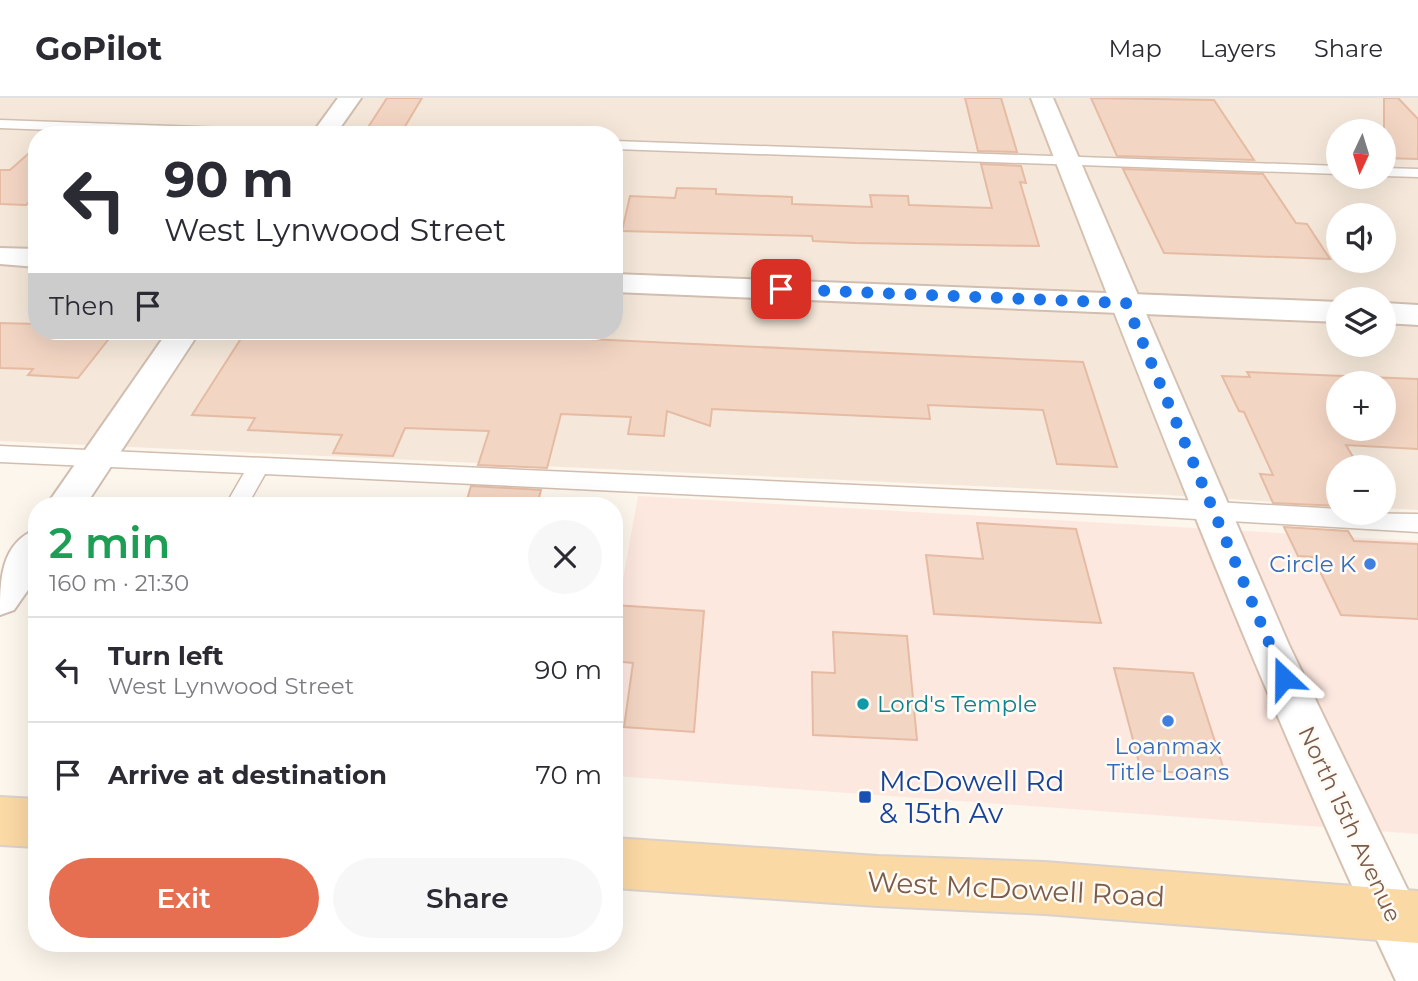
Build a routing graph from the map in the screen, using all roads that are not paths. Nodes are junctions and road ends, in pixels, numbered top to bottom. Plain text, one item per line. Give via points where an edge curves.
1 (350, 98) edge
2 (1042, 98) edge
3 (0, 124) edge
4 (56, 126) edge
5 (330, 126) edge
6 (623, 145) edge
7 (1068, 161) junction
8 (1326, 170) edge
9 (1396, 172) edge
10 (1418, 173) edge
11 (0, 257) edge
12 (28, 258) edge
13 (623, 283) edge
14 (1126, 303) junction
15 (1326, 311) edge
16 (1396, 314) edge
17 (1418, 315) edge
18 (178, 340) edge
19 (0, 454) edge
20 (97, 460) junction
21 (258, 467) junction
22 (71, 497) edge
23 (241, 497) edge
24 (1212, 511) junction
25 (1418, 523) edge
26 (28, 558) edge
27 (0, 597) edge
28 (0, 821) edge
29 (28, 823) edge
30 (623, 864) edge
31 (1405, 916) edge
32 (1418, 968) edge

1 - 5 street
2 - 7 street, North 15th Avenue
3 - 4 lane
6 - 7 lane
7 - 8 lane
7 - 14 street, North 15th Avenue
9 - 10 lane
11 - 12 street
13 - 14 street
14 - 15 street
14 - 24 street, North 15th Avenue
16 - 17 street
18 - 20 street
19 - 20 lane
20 - 21 lane
20 - 22 street
21 - 23 lane
21 - 24 lane
24 - 25 lane
24 - 31 street, North 15th Avenue via 1350,830
26 - 27 street
28 - 29 main road
30 - 31 main road, West McDowell Road via 1045,888
31 - 32 street, North 15th Avenue

